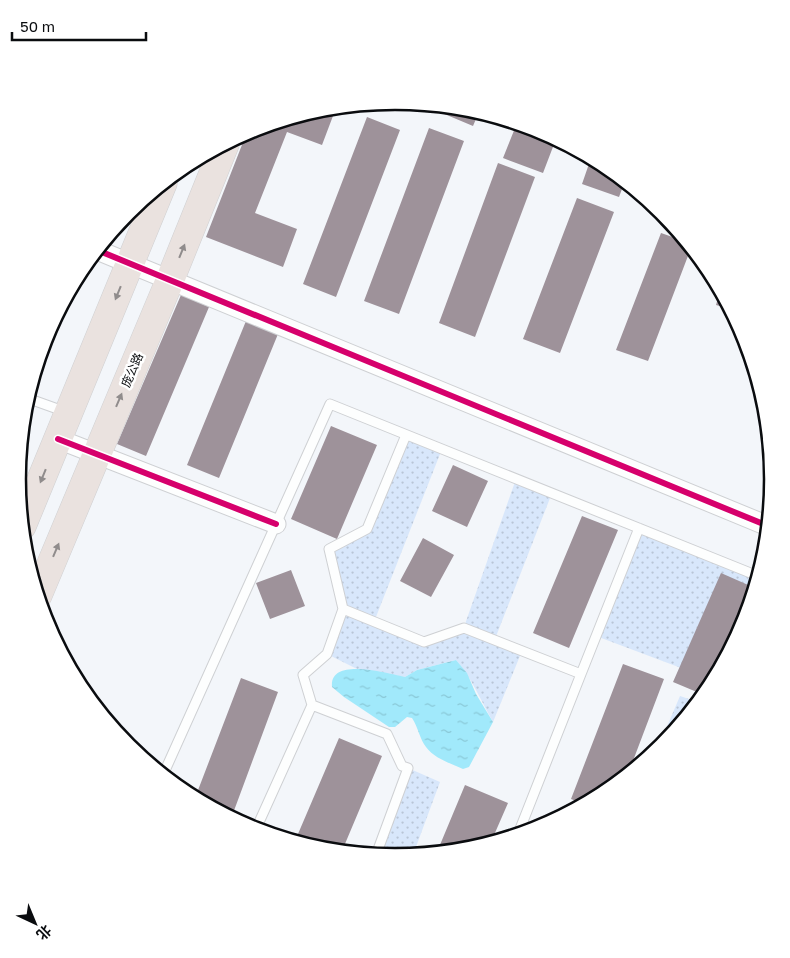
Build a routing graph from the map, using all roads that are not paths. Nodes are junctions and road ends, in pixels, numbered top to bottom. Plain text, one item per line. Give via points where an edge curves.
1 (221, 154) edge
2 (157, 197) edge
3 (104, 253) edge
4 (130, 263) junction
5 (170, 280) junction
6 (35, 401) edge
7 (69, 413) junction
8 (406, 435) junction
9 (58, 439) junction
10 (96, 454) junction
11 (28, 512) edge
12 (761, 523) edge
13 (276, 524) junction
14 (640, 528) junction
15 (751, 573) edge
16 (42, 585) edge
17 (344, 609) junction
18 (581, 674) junction
19 (312, 705) junction
20 (166, 768) edge
21 (260, 822) edge
22 (521, 825) edge
23 (379, 847) edge

5 -> 1 main road, 庞公路
2 - 4 main road
3 - 4 street
4 - 5 street
4 -> 7 main road
10 -> 5 main road, 庞公路
5 - 12 street
6 - 7 lane
7 - 9 main road
8 - 13 lane via 330,404
8 - 14 lane
8 - 17 lane via 367,529 329,549
9 - 10 street
9 -> 11 main road
10 - 13 street
16 -> 10 main road, 庞公路
13 - 20 lane
14 - 15 lane
14 - 18 lane
17 - 18 lane via 424,642 464,628
17 - 19 lane via 327,654 303,675
18 - 22 lane
19 - 21 lane
19 - 23 lane via 387,734 402,766 408,768

